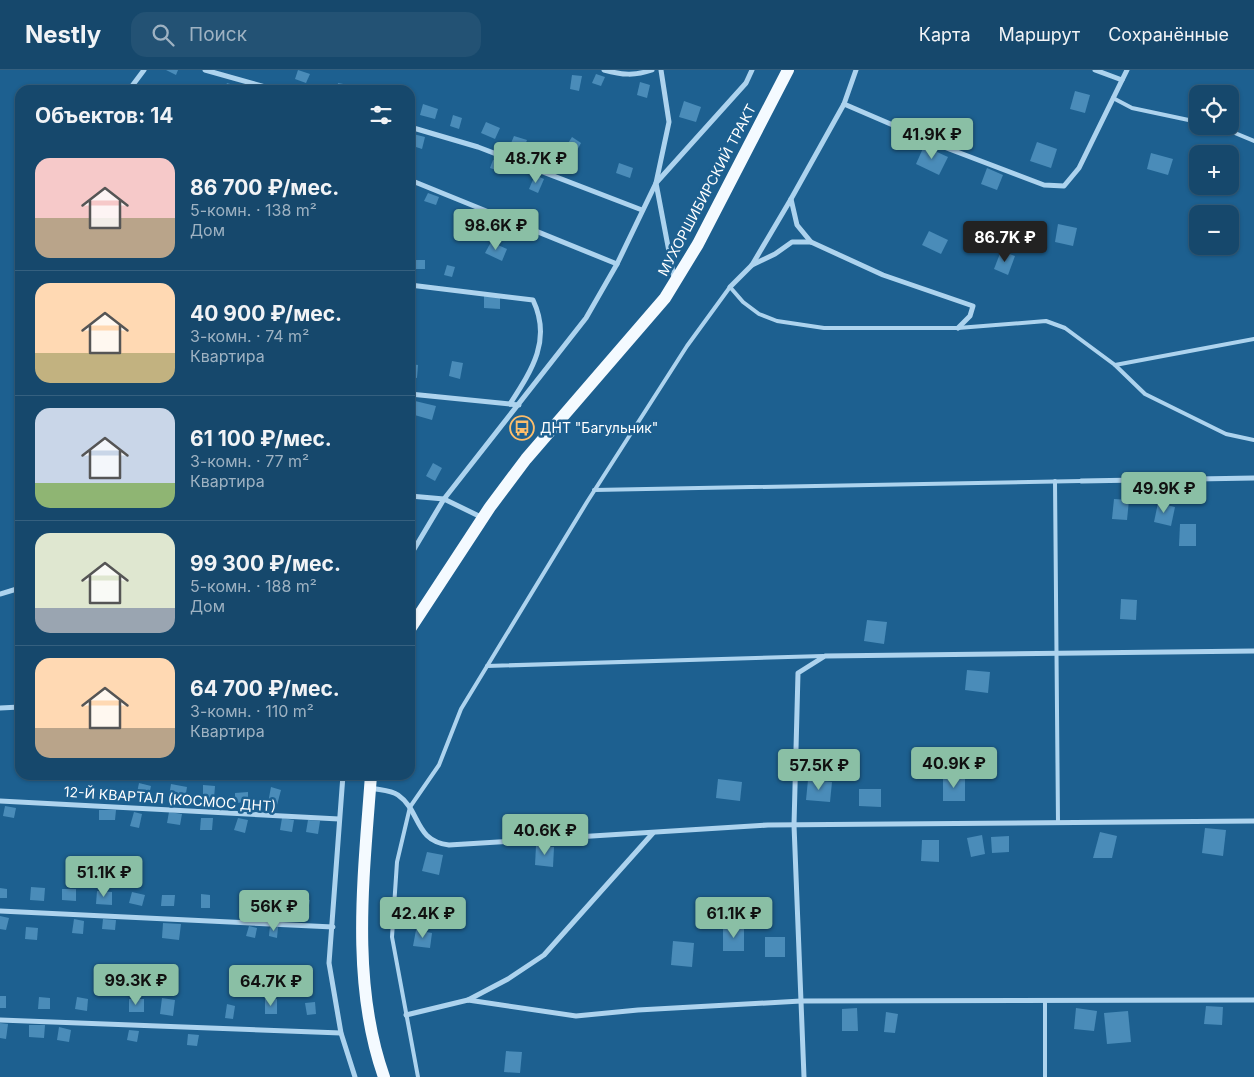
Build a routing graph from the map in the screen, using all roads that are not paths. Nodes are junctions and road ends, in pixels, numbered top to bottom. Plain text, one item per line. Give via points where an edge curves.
1 (144, 70) edge
2 (205, 70) edge
3 (604, 70) edge
4 (652, 70) edge
5 (661, 70) edge
6 (752, 70) edge
7 (788, 70) edge
8 (856, 70) edge
9 (1095, 70) edge
10 (1127, 70) edge
11 (1122, 80) junction
12 (133, 85) edge
13 (258, 85) edge
14 (1113, 98) junction
15 (844, 104) junction
16 (1189, 120) edge
17 (415, 129) edge
18 (1239, 135) edge
19 (1254, 141) edge
20 (415, 182) edge
21 (656, 183) junction
22 (791, 199) junction
23 (642, 210) junction
24 (811, 242) junction
25 (617, 264) junction
26 (752, 265) junction
27 (675, 283) junction
28 (415, 286) edge
29 (730, 287) junction
30 (958, 328) junction
31 (1254, 339) edge
32 (1115, 365) junction
33 (415, 394) edge
34 (510, 404) junction
35 (519, 405) junction
36 (1254, 440) edge
37 (1254, 478) edge
38 (1055, 481) junction
39 (1081, 481) joint
40 (594, 490) junction
41 (415, 496) edge
42 (444, 499) junction
43 (483, 518) junction
44 (415, 548) edge
45 (15, 590) edge
46 (0, 594) edge
47 (415, 621) edge
48 (1254, 651) edge
49 (1057, 653) junction
50 (825, 656) junction
51 (487, 666) junction
52 (15, 707) edge
53 (0, 708) edge
54 (343, 780) edge
55 (371, 781) edge
56 (0, 801) edge
57 (410, 807) junction
58 (339, 819) junction
59 (1254, 821) edge
60 (1058, 823) junction
61 (794, 825) junction
62 (654, 833) junction
63 (0, 912) edge
64 (333, 927) junction
65 (468, 1000) junction
66 (1045, 1000) junction
67 (1254, 1000) edge
68 (801, 1001) junction
69 (406, 1015) junction
70 (0, 1020) edge
71 (341, 1033) junction
72 (355, 1077) edge
73 (384, 1077) edge
74 (418, 1077) edge
75 (804, 1077) edge
76 (1045, 1077) edge

1 - 12 street
2 - 13 street
3 - 4 street via 623,75 639,75
5 - 21 street via 669,122
6 - 21 street via 746,83
7 - 27 main road, МУХОРШИБИРСКИЙ ТРАКТ
8 - 15 street
9 - 11 street
10 - 11 street
11 - 14 street
14 - 15 street via 1079,168 1064,186 1044,185
14 - 16 lane via 1132,108
15 - 22 street
17 - 23 street via 478,146
18 - 19 lane
20 - 25 street
21 - 23 street
21 - 27 street
22 - 24 street via 797,225
22 - 26 street
23 - 25 street
24 - 26 street via 792,242
24 - 30 street via 883,275 973,306 970,316
25 - 35 street via 586,318
26 - 29 street
27 - 43 main road, МУХОРШИБИРСКИЙ ТРАКТ via 655,311 526,459
28 - 34 street via 533,300 542,339 524,383
29 - 30 lane via 758,314 777,321 824,328
29 - 40 lane via 687,346
30 - 32 lane via 1046,321 1065,328
31 - 32 lane
32 - 36 lane via 1145,394 1226,434
33 - 34 street
34 - 35 street
35 - 42 street
37 - 39 street
38 - 39 lane
38 - 40 lane
38 - 49 lane
40 - 51 lane
41 - 42 street
42 - 43 street
42 - 44 street
43 - 47 main road, МУХОРШИБИРСКИЙ ТРАКТ
45 - 46 street
48 - 49 street
49 - 50 street
49 - 60 lane
50 - 51 lane
50 - 61 street via 798,673
51 - 57 lane via 461,709 439,765
52 - 53 street
54 - 58 street
55 - 57 street via 397,794
55 - 73 main road via 363,966 369,1020
56 - 58 street, 12-Й КВАРТАЛ (КОСМОС ДНТ)
57 - 62 street via 419,828 436,843 442,844
57 - 69 lane via 397,862 392,938
58 - 64 street
59 - 60 street
60 - 61 street
61 - 62 street
61 - 68 street
62 - 65 street via 544,954 508,979
63 - 64 street
64 - 71 street via 329,963
65 - 68 street via 576,1016
65 - 69 street
66 - 67 street
66 - 68 street
66 - 76 lane
68 - 75 street
69 - 74 lane
70 - 71 street
71 - 72 street

